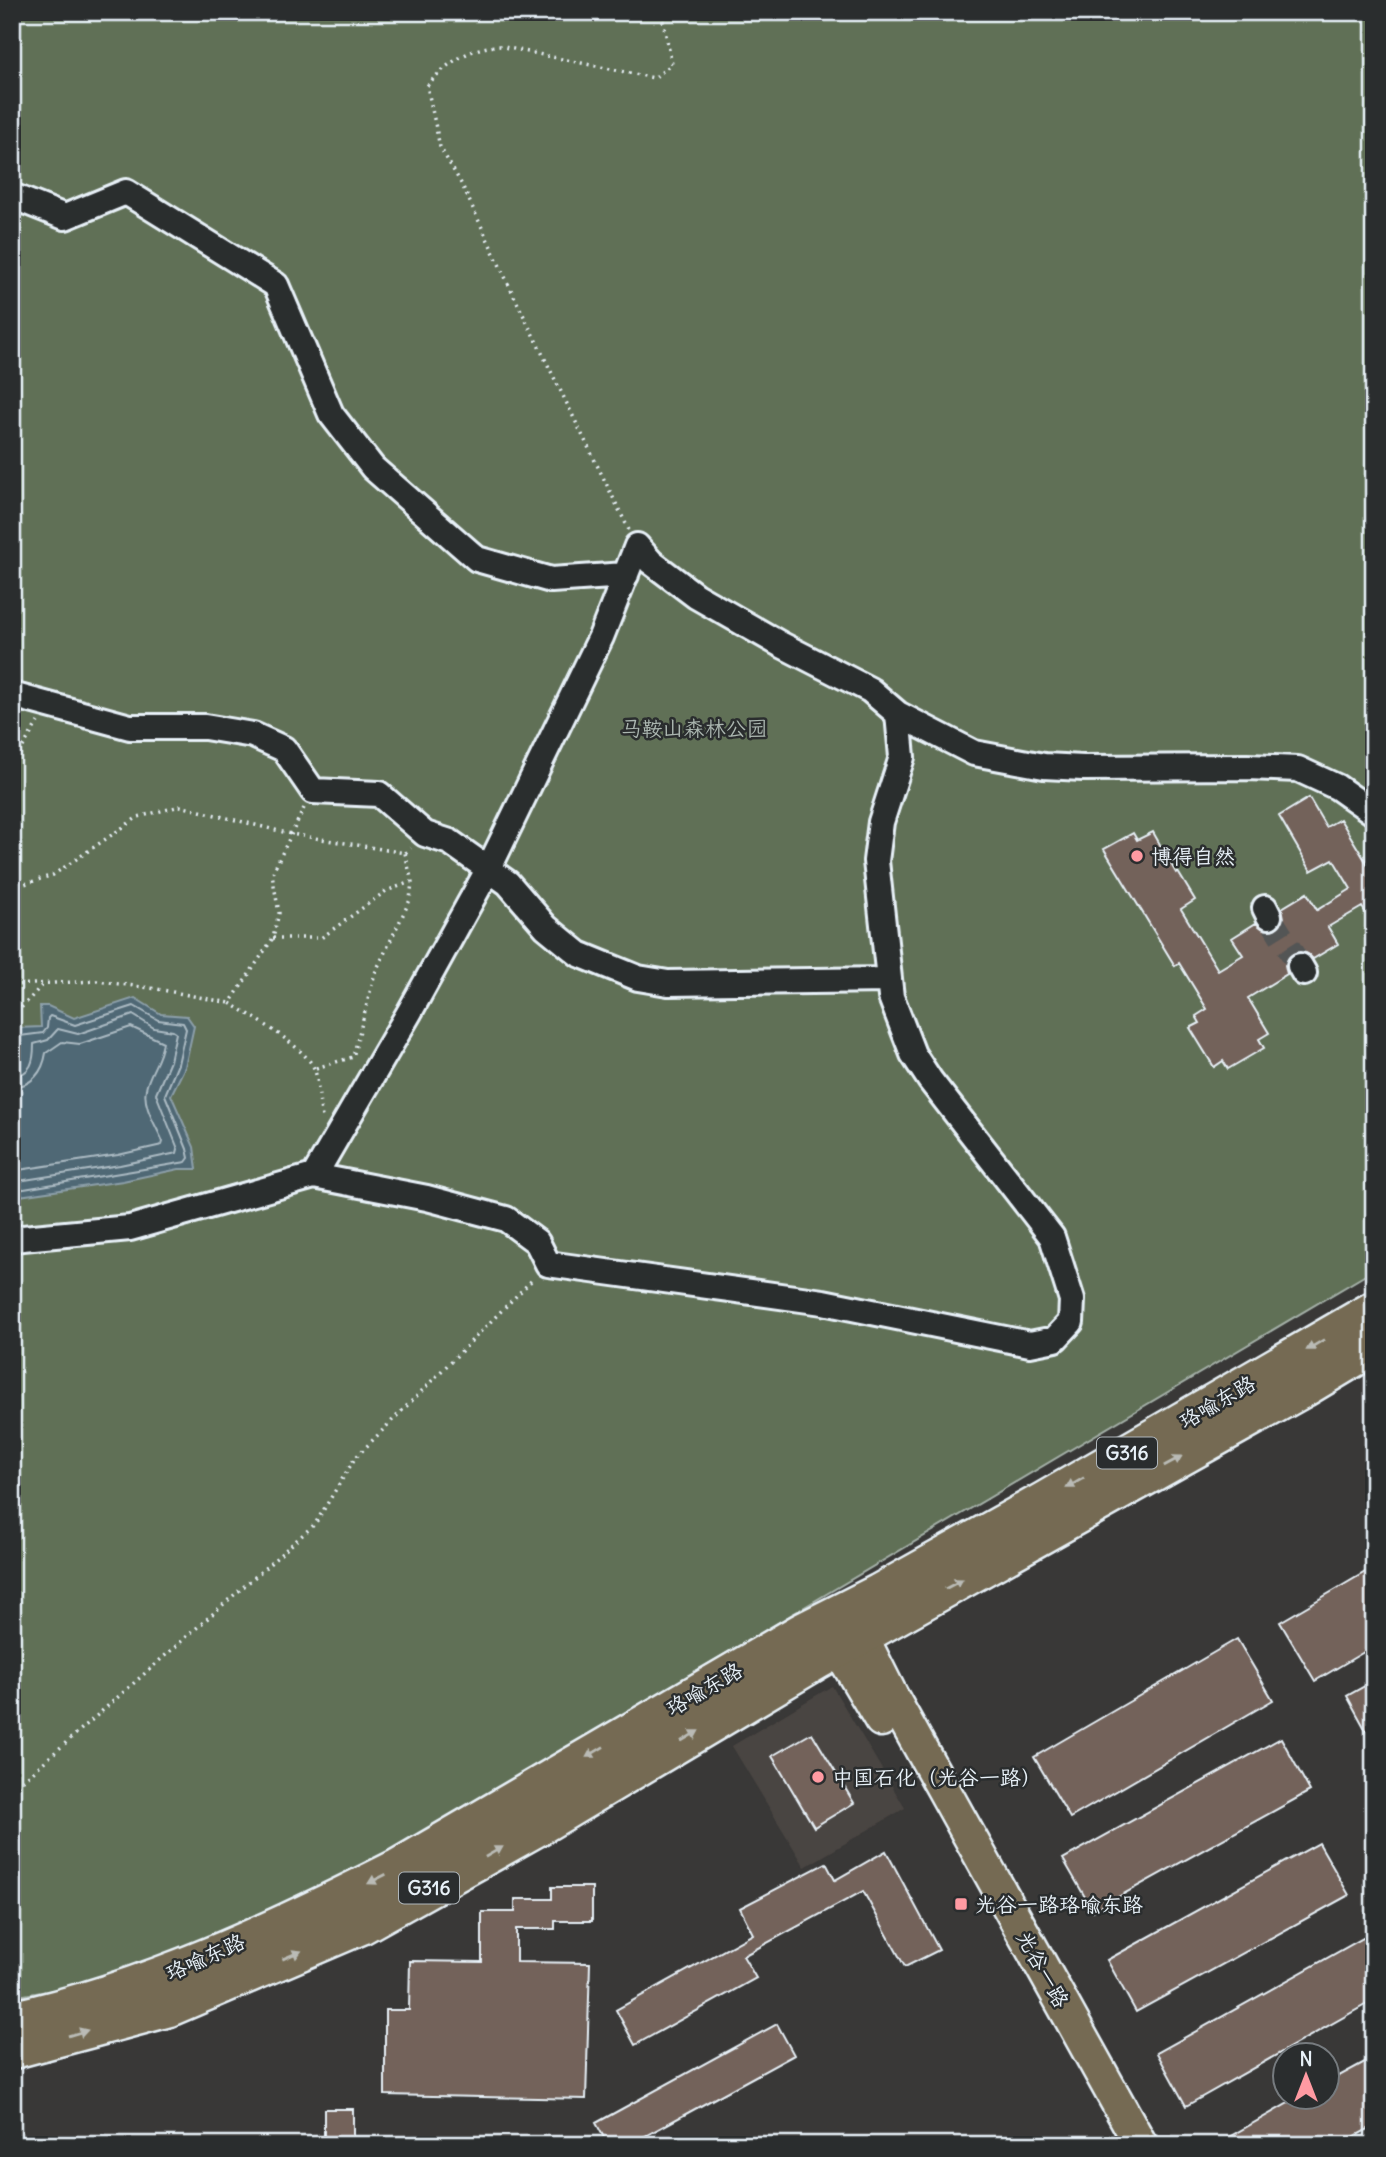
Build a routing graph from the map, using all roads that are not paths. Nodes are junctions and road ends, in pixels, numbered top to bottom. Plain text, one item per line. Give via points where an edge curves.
1 (12, 196) edge
2 (626, 575) junction
3 (12, 695) edge
4 (898, 714) junction
5 (1374, 813) edge
6 (488, 870) junction
7 (889, 981) junction
8 (314, 1176) junction
9 (12, 1239) edge
10 (1374, 1310) edge
11 (1374, 1346) edge
12 (843, 1629) junction
13 (12, 2020) edge
14 (12, 2050) edge
15 (1118, 2145) edge
16 (1141, 2145) edge

1 - 2 street via 65,216 126,192 276,285 331,414 373,468 477,559 551,580
2 - 4 street via 637,546 696,596 870,690
2 - 6 street via 601,637
3 - 6 street via 130,727 205,727 253,735 284,749 313,791 379,794 425,834 450,842
4 - 5 street via 974,753 1044,766 1190,773 1298,769 1337,787
4 - 7 street via 902,757 881,822 877,861
6 - 7 street via 508,883 546,927 579,954 638,978 668,983
6 - 8 street
7 - 8 street via 913,1054 1052,1237 1072,1300 1071,1322 1055,1339 1030,1344 823,1302 548,1264 537,1242 506,1219
8 - 9 street via 130,1228
10 -> 12 highway, 珞喻东路 / G316 via 1069,1487
12 -> 11 highway, 珞喻东路 / G316
12 -> 13 highway, 珞喻东路 / G316 via 656,1716 345,1895 162,1976
14 -> 12 highway, 珞喻东路 / G316 via 168,2008 360,1926 530,1831
12 - 15 main road, 光谷一路 via 938,1819
12 - 16 main road, 光谷一路 via 891,1695

